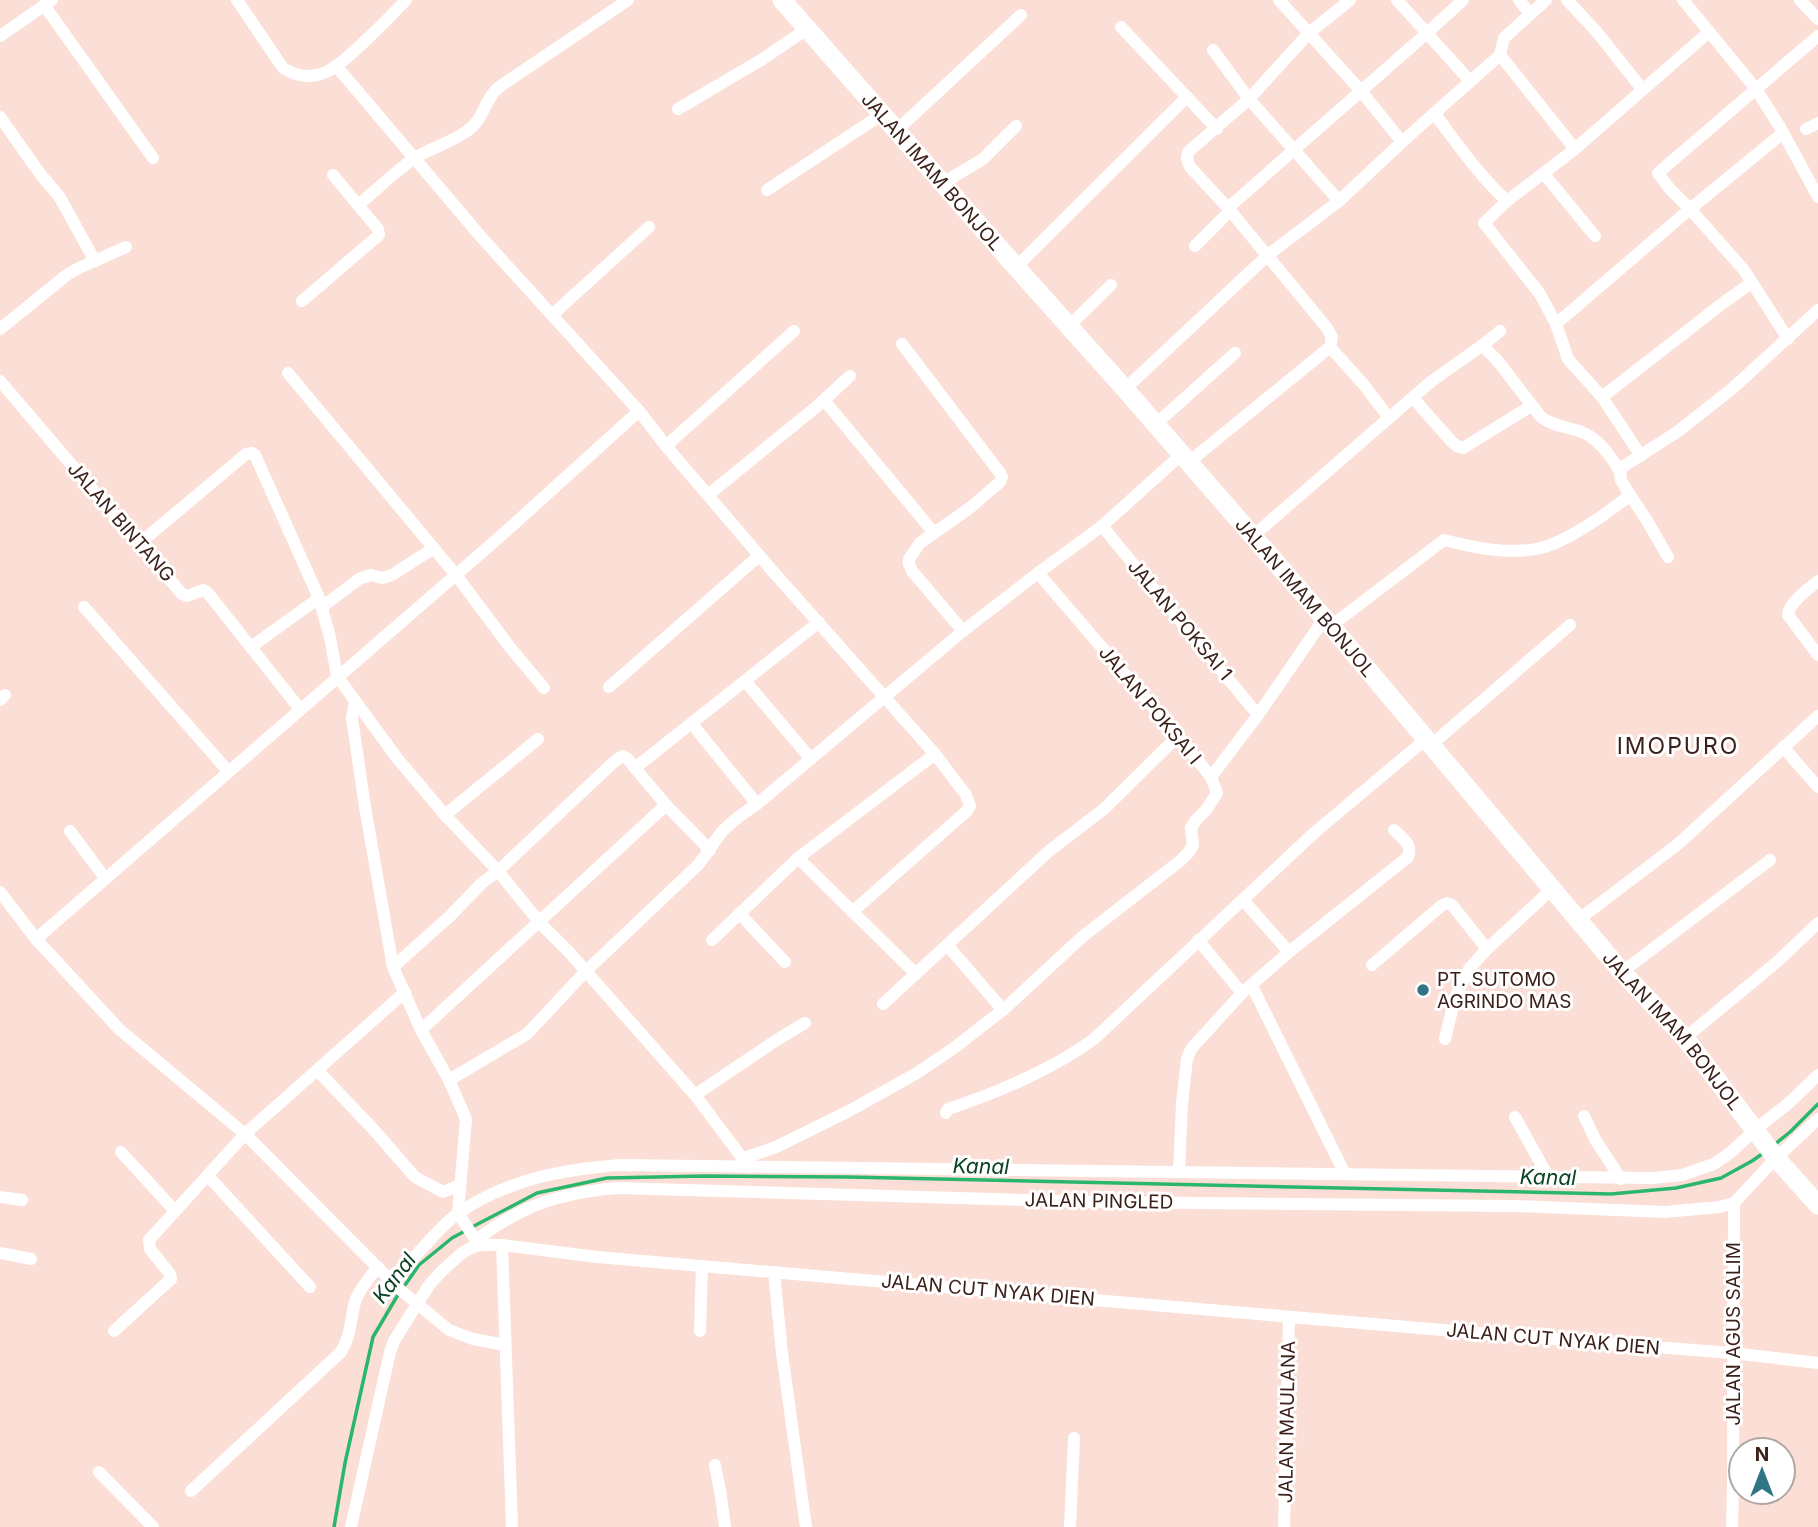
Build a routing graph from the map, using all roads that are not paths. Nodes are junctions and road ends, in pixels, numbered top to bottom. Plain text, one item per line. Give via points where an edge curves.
1 (237, 0) edge
2 (406, 0) edge
3 (628, 0) edge
4 (783, 0) edge
5 (1279, 0) edge
6 (1350, 0) edge
7 (1397, 0) edge
8 (1463, 0) edge
9 (1519, 0) edge
10 (1546, 0) edge
11 (1567, 0) edge
12 (1683, 0) edge
13 (1800, 0) edge
14 (48, 3) edge
15 (1531, 14) junction
16 (1021, 15) dead end
17 (1818, 19) edge
18 (1121, 27) dead end
19 (807, 29) junction
20 (1709, 32) junction
21 (1309, 33) junction
22 (1427, 33) junction
23 (0, 36) edge
24 (1815, 44) edge
25 (1213, 50) dead end
26 (1500, 55) junction
27 (337, 67) junction
28 (1469, 81) junction
29 (1642, 89) junction
30 (1756, 89) junction
31 (1361, 91) junction
32 (1187, 97) junction
33 (1249, 100) junction
34 (677, 108) dead end
35 (1434, 113) junction
36 (881, 115) junction
37 (0, 117) edge
38 (1016, 126) dead end
39 (1217, 129) junction
40 (896, 131) junction
41 (1783, 134) junction
42 (1402, 142) junction
43 (1295, 149) junction
44 (1575, 149) junction
45 (153, 158) dead end
46 (414, 159) junction
47 (1544, 174) junction
48 (333, 175) dead end
49 (943, 183) junction
50 (1816, 189) edge
51 (767, 190) dead end
52 (1339, 201) junction
53 (1507, 201) junction
54 (358, 205) junction
55 (1690, 209) junction
56 (1229, 210) junction
57 (649, 227) dead end
58 (1595, 236) dead end
59 (1195, 246) dead end
60 (126, 247) dead end
61 (1268, 255) junction
62 (95, 261) junction
63 (1016, 267) junction
64 (1751, 283) junction
65 (1111, 285) dead end
66 (302, 301) dead end
67 (1818, 310) edge
68 (552, 315) junction
69 (1556, 324) junction
70 (1069, 326) junction
71 (0, 328) edge
72 (794, 331) dead end
73 (1500, 331) dead end
74 (1788, 339) junction
75 (902, 344) dead end
76 (1483, 346) junction
77 (1330, 347) junction
78 (1235, 352) dead end
79 (288, 373) dead end
80 (850, 376) dead end
81 (0, 381) edge
82 (1125, 389) junction
83 (1602, 397) junction
84 (1413, 398) junction
85 (824, 400) junction
86 (1531, 405) junction
87 (639, 411) junction
88 (1390, 418) junction
89 (1156, 424) junction
90 (666, 446) junction
91 (1642, 456) junction
92 (1186, 458) junction
93 (1620, 472) junction
94 (708, 495) junction
95 (1630, 495) junction
96 (1102, 526) junction
97 (934, 533) junction
98 (1253, 536) junction
99 (140, 543) junction
100 (434, 548) junction
101 (759, 556) junction
102 (1668, 557) dead end
103 (1038, 573) junction
104 (456, 575) junction
105 (1818, 581) edge
106 (320, 602) junction
107 (83, 607) dead end
108 (819, 622) junction
109 (1328, 623) junction
110 (1570, 625) dead end
111 (963, 631) junction
112 (251, 647) junction
113 (1818, 655) edge
114 (337, 676) junction
115 (745, 681) junction
116 (609, 687) dead end
117 (544, 688) dead end
118 (883, 697) junction
119 (355, 701) junction
120 (300, 709) junction
121 (1258, 715) junction
122 (1818, 716) edge
123 (692, 724) junction
124 (1178, 736) junction
125 (538, 739) dead end
126 (1428, 742) junction
127 (1783, 747) junction
128 (935, 754) junction
129 (811, 759) junction
130 (635, 768) junction
131 (228, 771) junction
132 (1211, 777) junction
133 (1818, 787) edge
134 (757, 804) junction
135 (666, 805) junction
136 (445, 815) junction
137 (1394, 830) dead end
138 (70, 831) dead end
139 (710, 850) junction
140 (798, 858) junction
141 (1770, 860) dead end
142 (498, 871) junction
143 (105, 878) junction
144 (1552, 889) junction
145 (0, 892) edge
146 (1243, 901) junction
147 (852, 912) junction
148 (739, 913) junction
149 (1578, 920) junction
150 (540, 922) junction
151 (1818, 923) edge
152 (36, 939) junction
153 (712, 940) dead end
154 (1198, 940) junction
155 (947, 944) junction
156 (1487, 949) junction
157 (1289, 952) junction
158 (785, 962) dead end
159 (1372, 965) dead end
160 (393, 967) junction
161 (585, 972) junction
162 (1622, 972) junction
163 (916, 975) junction
164 (1247, 989) junction
165 (405, 992) junction
166 (883, 1004) dead end
167 (1003, 1010) junction
168 (805, 1023) dead end
169 (421, 1030) junction
170 (1685, 1038) junction
171 (1445, 1039) dead end
172 (317, 1070) junction
173 (1818, 1075) edge
174 (449, 1080) junction
175 (695, 1096) junction
176 (946, 1113) dead end
177 (1584, 1116) dead end
178 (1515, 1117) dead end
179 (1818, 1119) edge
180 (244, 1134) junction
181 (1757, 1134) junction
182 (121, 1152) dead end
183 (1776, 1158) junction
184 (746, 1163) junction
185 (1179, 1172) junction
186 (1345, 1174) junction
187 (208, 1176) junction
188 (1549, 1178) junction
189 (1621, 1179) junction
190 (460, 1185) junction
191 (0, 1197) edge
192 (22, 1200) dead end
193 (1816, 1201) edge
194 (1734, 1203) junction
195 (175, 1211) junction
196 (459, 1215) junction
197 (476, 1240) junction
198 (502, 1245) junction
199 (0, 1253) edge
200 (31, 1259) dead end
201 (378, 1266) junction
202 (702, 1266) junction
203 (774, 1272) junction
204 (393, 1283) junction
205 (310, 1287) dead end
206 (414, 1301) junction
207 (1289, 1317) junction
208 (114, 1331) dead end
209 (700, 1331) dead end
210 (505, 1345) junction
211 (1732, 1353) junction
212 (1818, 1363) edge
213 (1074, 1438) dead end
214 (715, 1465) dead end
215 (99, 1472) dead end
216 (191, 1491) dead end
217 (153, 1527) edge
218 (351, 1527) edge
219 (512, 1527) edge
220 (725, 1527) edge
221 (806, 1527) edge
222 (1070, 1527) edge
223 (1284, 1527) edge
224 (1732, 1527) edge

1 - 27 street via 283,68 294,75 310,76
2 - 27 street
3 - 46 street via 494,91 468,131
4 - 19 main road, JALAN IMAM BONJOL
5 - 21 street
6 - 21 street
7 - 22 street
8 - 22 street
9 - 15 street
10 - 15 street
11 - 29 street
12 - 20 street
13 - 17 street
14 - 23 street
14 - 45 street
15 - 26 street via 1504,38
16 - 40 street
18 - 32 street
19 - 34 street
19 - 36 main road, JALAN IMAM BONJOL
20 - 29 street
20 - 30 street
21 - 31 street
21 - 33 street
22 - 28 street
22 - 31 street
24 - 30 street
25 - 33 street
26 - 28 street
26 - 44 street
27 - 46 street
28 - 35 street
29 - 44 street
30 - 41 street
30 - 55 street via 1658,173
31 - 42 street
31 - 43 street
32 - 39 street
32 - 63 street
33 - 39 street
33 - 43 street
35 - 42 street
35 - 53 street
36 - 40 main road, JALAN IMAM BONJOL
36 - 51 street
37 - 62 street via 59,195
38 - 49 street via 983,159
39 - 56 street via 1188,152 1187,159
40 - 49 main road, JALAN IMAM BONJOL
41 - 50 street
41 - 55 street
42 - 52 street
43 - 52 street
43 - 56 street
44 - 47 street
46 - 54 street
46 - 68 street
47 - 53 street
47 - 58 street
48 - 54 street
49 - 63 main road, JALAN IMAM BONJOL
52 - 61 street
53 - 69 street via 1485,226 1540,294
54 - 66 street via 379,235
55 - 64 street
55 - 69 street
56 - 59 street
56 - 61 street
57 - 68 street
60 - 62 street
61 - 77 street via 1327,328 1332,337
61 - 82 street
62 - 71 street via 68,274
63 - 70 main road, JALAN IMAM BONJOL
64 - 74 street
64 - 83 street
65 - 70 street
67 - 74 street
68 - 87 street
69 - 83 street via 1568,359
70 - 82 main road, JALAN IMAM BONJOL
72 - 90 street
73 - 76 street
74 - 91 street via 1733,388
75 - 97 street via 1002,477
76 - 84 street
76 - 86 street
77 - 88 street
77 - 92 street
78 - 89 street
79 - 100 street
80 - 85 street
81 - 99 street, JALAN BINTANG
82 - 89 main road, JALAN IMAM BONJOL
83 - 91 street
84 - 86 street via 1452,442 1463,448
84 - 88 street
85 - 94 street
85 - 97 street
86 - 93 street via 1549,423 1585,433
87 - 90 street
87 - 104 street
88 - 98 street
89 - 92 main road, JALAN IMAM BONJOL
90 - 94 street
91 - 93 street
92 - 96 street
92 - 98 main road, JALAN IMAM BONJOL
93 - 95 street
94 - 101 street
95 - 102 street
95 - 109 street, JALAN POKSAI I via 1594,521 1542,547 1493,550 1444,540
96 - 103 street
96 - 121 street, JALAN POKSAI 1
97 - 111 street via 911,553 909,564
98 - 109 main road, JALAN IMAM BONJOL
99 - 106 street via 252,453
99 - 112 street, JALAN BINTANG via 184,596 207,592
100 - 104 street
100 - 106 street via 392,575 382,579 367,576
101 - 108 street
101 - 116 street
103 - 111 street
103 - 124 street, JALAN POKSAI I
104 - 114 street
104 - 117 street
105 - 113 street via 1788,612
106 - 112 street
106 - 114 street
107 - 131 street
108 - 115 street
108 - 118 street
109 - 121 street, JALAN POKSAI I
109 - 126 main road, JALAN IMAM BONJOL
110 - 126 street
111 - 118 street
112 - 120 street, JALAN BINTANG
114 - 119 street
114 - 120 street
115 - 123 street
115 - 129 street
118 - 128 street
118 - 129 street
119 - 136 street
119 - 160 street via 352,718
120 - 131 street
121 - 132 street, JALAN POKSAI I
122 - 127 street
123 - 130 street
123 - 134 street
124 - 132 street, JALAN POKSAI I
124 - 155 street via 1104,809 1049,851
125 - 136 street
126 - 144 main road, JALAN IMAM BONJOL
126 - 146 street via 1314,833
127 - 133 street
127 - 149 street via 1677,845
128 - 140 street
128 - 147 street via 970,801 969,809
129 - 134 street
130 - 135 street
130 - 142 street via 623,756 615,760
131 - 143 street
132 - 167 street via 1217,793 1191,828 1193,845 1188,853 1082,937
134 - 139 street via 734,820
135 - 139 street
135 - 150 street
136 - 142 street
137 - 157 street via 1410,848 1408,857
138 - 143 street
139 - 161 street
140 - 147 street
140 - 148 street
141 - 162 street
142 - 150 street
142 - 160 street
143 - 152 street
144 - 149 main road, JALAN IMAM BONJOL
144 - 156 street
145 - 152 street
146 - 154 street
146 - 157 street
147 - 163 street
148 - 153 street
148 - 158 street
149 - 162 main road, JALAN IMAM BONJOL
150 - 161 street
150 - 169 street
151 - 170 street
152 - 180 street via 119,1029
154 - 164 street
154 - 176 street via 1129,1008 1073,1054
155 - 163 street
155 - 167 street
156 - 159 street via 1447,903
156 - 171 street via 1461,983
157 - 164 street
160 - 165 street
161 - 174 street via 527,1034
161 - 175 street
162 - 170 main road, JALAN IMAM BONJOL
163 - 166 street
164 - 185 street via 1187,1059
164 - 186 street
165 - 169 street
165 - 172 street
167 - 184 street via 916,1073
168 - 175 street
169 - 174 street
170 - 181 main road, JALAN IMAM BONJOL
172 - 180 street
172 - 190 street via 415,1177 443,1192
173 - 181 street
174 - 190 street via 466,1119
175 - 184 street
177 - 189 street
178 - 188 street
179 - 183 street
180 - 187 street
180 - 201 street
181 - 183 main road, JALAN IMAM BONJOL
181 - 189 street via 1714,1164 1682,1175
182 - 195 street
183 - 193 main road, JALAN IMAM BONJOL
183 - 194 street
184 - 185 street
184 - 196 street via 619,1166 542,1176 513,1184
185 - 186 street
186 - 188 street
187 - 195 street
187 - 205 street
188 - 189 street
190 - 196 street
191 - 192 street
194 - 197 street, JALAN PINGLED via 1665,1212 617,1188 542,1202
194 - 211 street, JALAN AGUS SALIM
195 - 208 street via 148,1243 170,1274 169,1282
196 - 197 street
196 - 204 street
197 - 198 street, JALAN CUT NYAK DIEN
197 - 206 street
198 - 202 street, JALAN CUT NYAK DIEN
198 - 210 street
199 - 200 street
201 - 204 street
201 - 216 street via 357,1297 341,1352
202 - 203 street, JALAN CUT NYAK DIEN
202 - 209 street
203 - 207 street, JALAN CUT NYAK DIEN
203 - 221 street
204 - 206 street
206 - 210 street via 460,1335
206 - 218 street via 390,1352
207 - 211 street, JALAN CUT NYAK DIEN
207 - 223 street, JALAN MAULANA
210 - 219 street
211 - 212 street, JALAN CUT NYAK DIEN
211 - 224 street, JALAN AGUS SALIM
213 - 222 street
214 - 220 street
215 - 217 street

